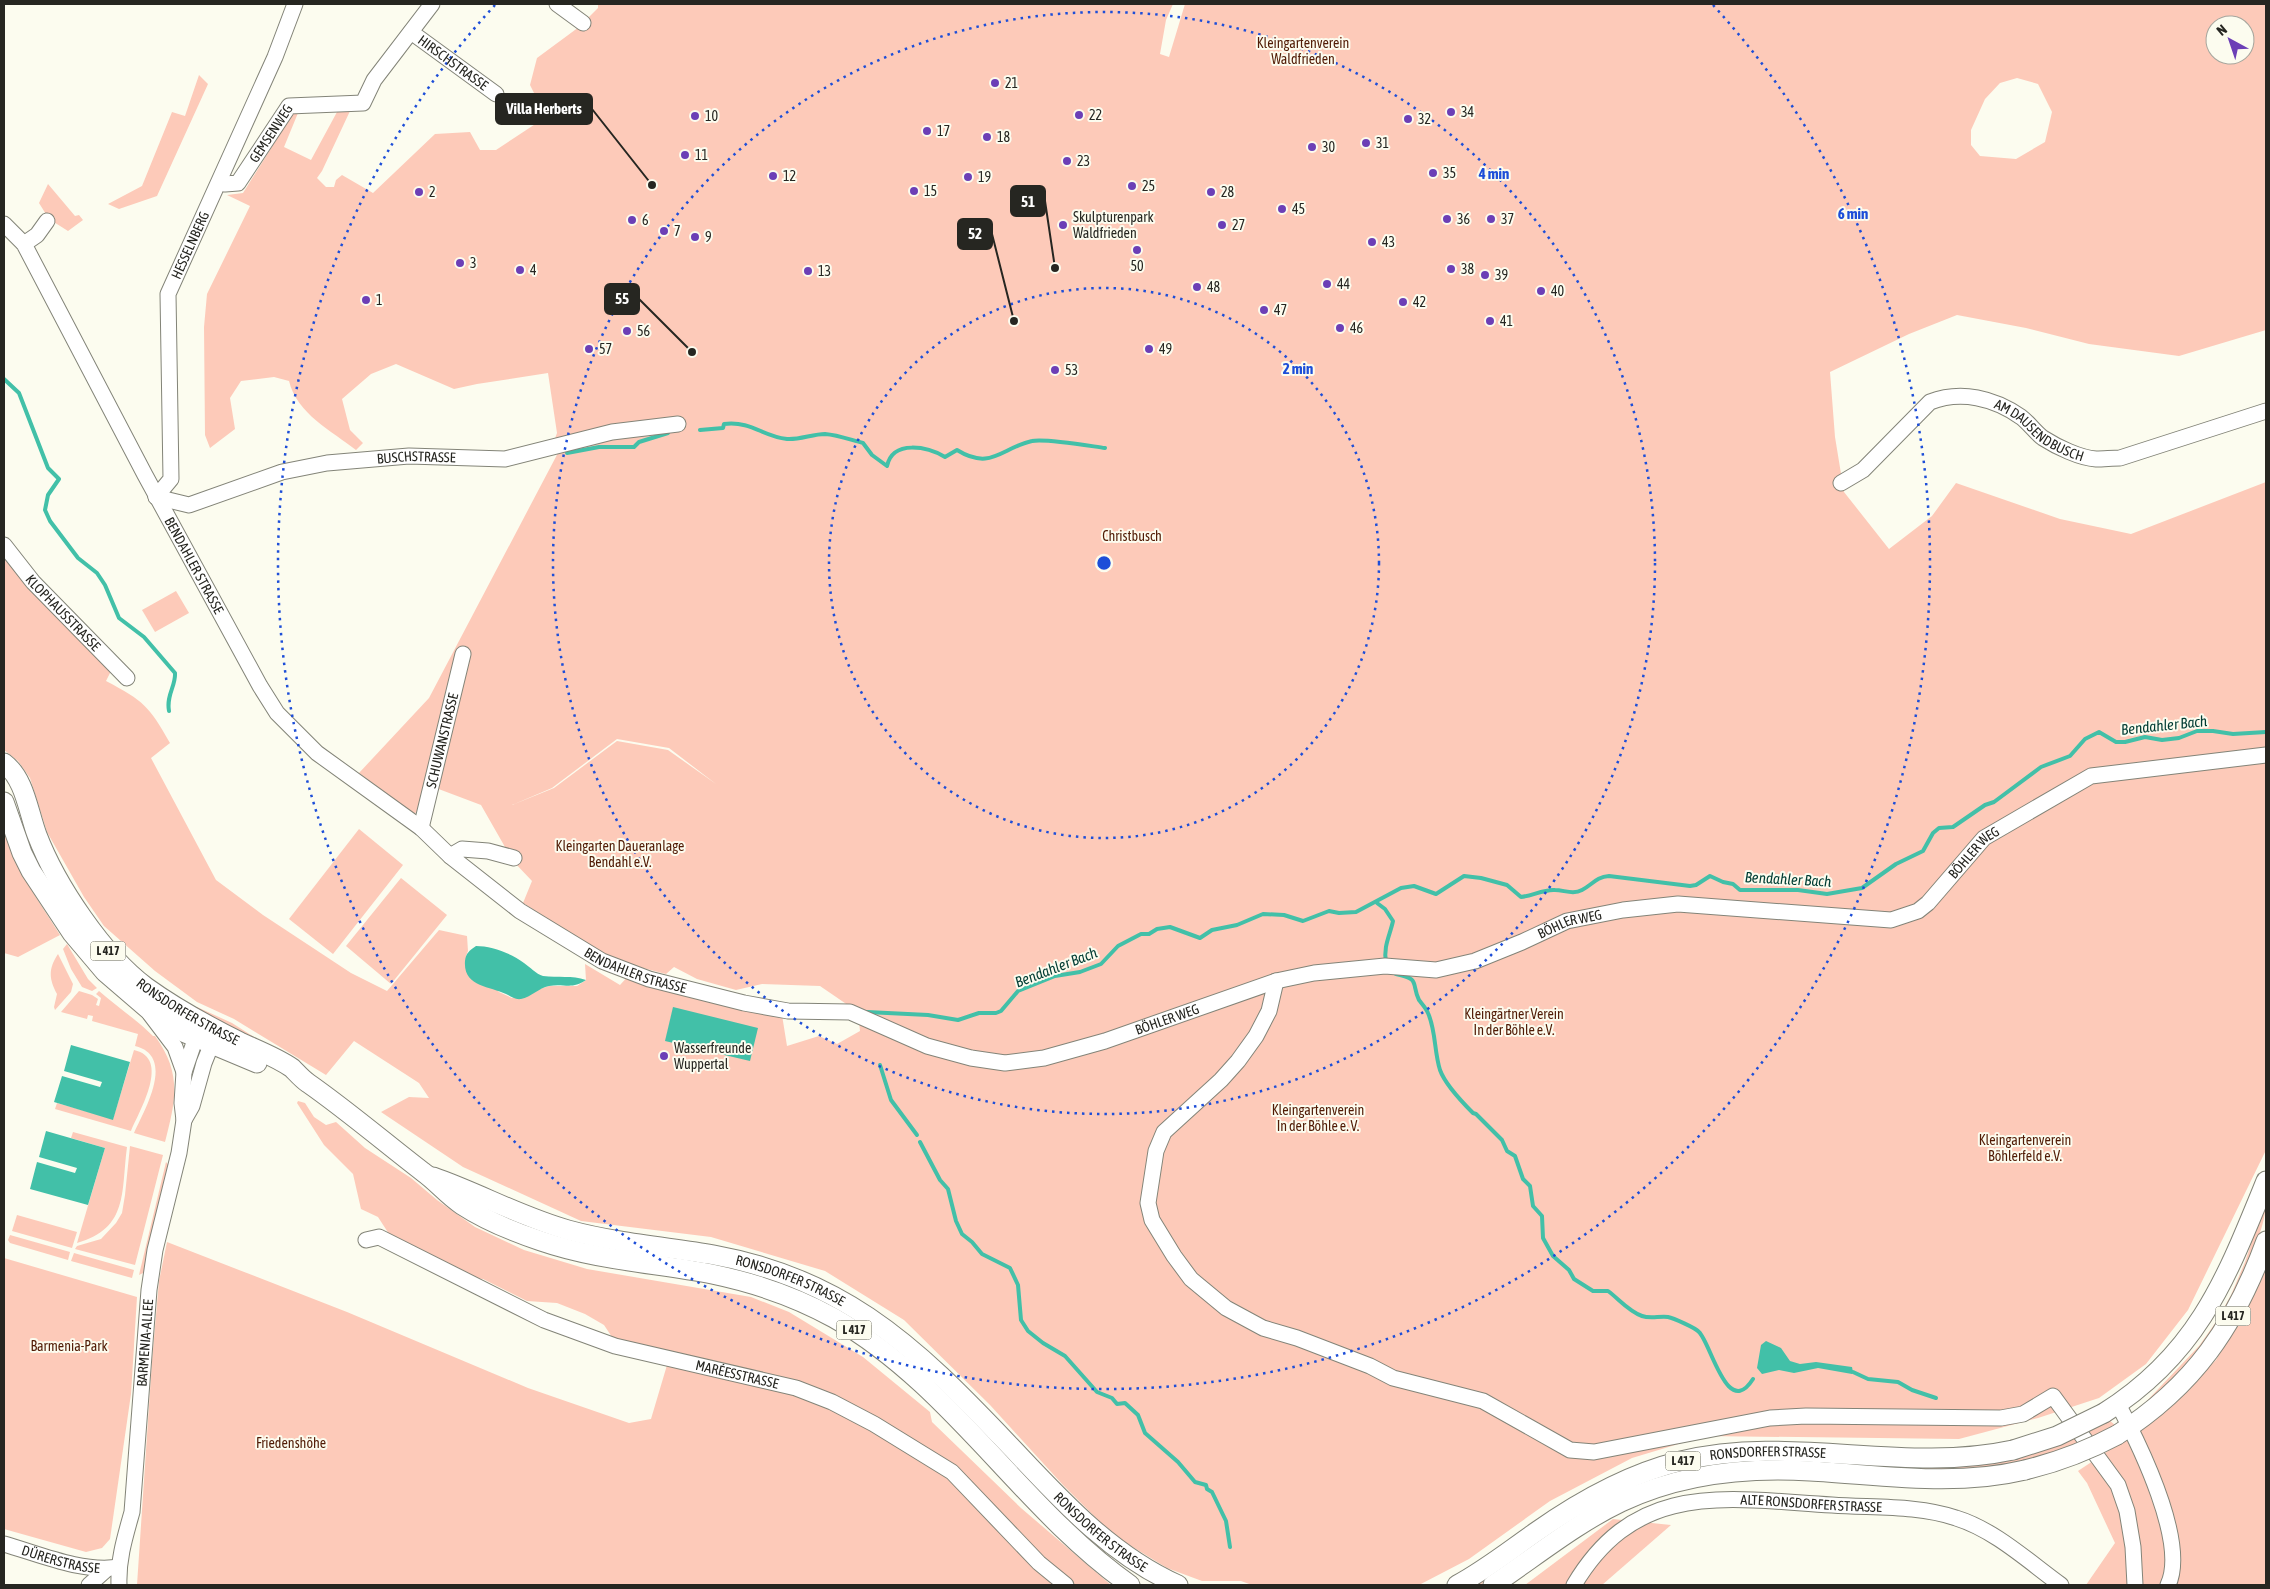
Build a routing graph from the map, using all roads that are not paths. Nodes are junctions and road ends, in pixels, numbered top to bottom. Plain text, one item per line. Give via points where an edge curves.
1 (295, 4) edge
2 (432, 4) edge
3 (557, 4) edge
4 (583, 23) dead end
5 (411, 32) junction
6 (496, 94) dead end
7 (363, 103) joint
8 (220, 182) junction
9 (46, 221) dead end
10 (4, 224) edge
11 (24, 244) junction
12 (2266, 411) edge
13 (678, 424) dead end
14 (1841, 483) dead end
15 (156, 497) junction
16 (4, 545) edge
17 (462, 654) dead end
18 (127, 678) dead end
19 (2266, 755) edge
20 (4, 763) edge
21 (4, 802) edge
22 (421, 828) junction
23 (450, 856) junction
24 (514, 858) dead end
25 (1276, 981) junction
26 (147, 1010) junction
27 (850, 1012) joint
28 (207, 1033) junction
29 (184, 1072) junction
30 (184, 1120) junction
31 (428, 1175) junction
32 (2266, 1181) edge
33 (366, 1240) dead end
34 (2266, 1241) edge
35 (2111, 1409) junction
36 (2123, 1430) junction
37 (4, 1544) edge
38 (113, 1568) junction
39 (89, 1585) edge
40 (119, 1585) edge
41 (1066, 1585) edge
42 (1130, 1585) edge
43 (1178, 1585) edge
44 (1457, 1585) edge
45 (1494, 1585) edge
46 (1574, 1585) edge
47 (2061, 1585) edge
48 (2135, 1585) edge
49 (2168, 1585) edge

1 - 8 street, HESSELNBERG via 276,57
2 - 5 street, HIRSCHSTRASSE
3 - 4 street
5 - 6 street, HIRSCHSTRASSE
5 - 7 street, HIRSCHSTRASSE via 374,80
7 - 8 street, GEMSENWEG via 288,106 242,179 233,184
8 - 15 street, HESSELNBERG via 168,294 171,479
9 - 11 street via 37,235
10 - 11 street, BENDAHLER STRASSE
11 - 15 street, BENDAHLER STRASSE
12 - 14 street, AM DAUSENDBUSCH via 2120,458 2095,459 2043,437 2022,417 1998,403 1971,396 1944,396 1930,402 1863,470
13 - 15 street, BUSCHSTRASSE via 612,432 505,459 409,456 327,462 282,472 189,505
15 - 22 street, BENDAHLER STRASSE via 277,713 317,753
16 - 18 street, KLOPHAUSSTRASSE via 33,582
17 - 22 street, SCHUWANSTRASSE
19 - 25 street, BÖHLER WEG via 2091,776 1984,838 1928,903 1918,911 1891,920 1678,904 1567,921 1476,961 1436,970 1385,966 1314,973
20 - 28 main road, RONSDORFER STRASSE / L 417 via 14,773 46,854 89,927 112,956 144,986
21 - 26 main road, RONSDORFER STRASSE / L 417 via 31,871 72,933 105,972
22 - 23 street, BENDAHLER STRASSE
23 - 24 street via 462,849
23 - 27 street, BENDAHLER STRASSE via 520,911 620,969 744,1003 788,1011
25 - 27 street, BÖHLER WEG via 1105,1040 1044,1058 1005,1063 927,1046
25 - 48 street via 1268,1011 1238,1062 1164,1132 1150,1180 1148,1203 1152,1220 1165,1242 1191,1279 1226,1308 1262,1328 1297,1338 1393,1378 1484,1401 1555,1443 1580,1452 1770,1418 2001,1418 2023,1414 2053,1396 2118,1485 2127,1511
26 - 28 main road, RONSDORFER STRASSE / L 417
26 - 29 street, BARMENIA-ALLEE via 175,1047
28 - 29 street, BARMENIA-ALLEE
28 - 30 street, BARMENIA-ALLEE via 204,1063 192,1106
28 - 31 main road, RONSDORFER STRASSE / L 417 via 291,1068
29 - 30 street, BARMENIA-ALLEE
30 - 38 street, BARMENIA-ALLEE via 149,1290 132,1512
31 - 42 main road, RONSDORFER STRASSE / L 417 via 464,1207 539,1241 610,1259 711,1274 752,1284 787,1295 837,1320 880,1349 923,1385 1065,1531
31 - 43 main road, RONSDORFER STRASSE / L 417 via 566,1230 735,1260 788,1276 833,1296 890,1332 930,1366 1094,1530 1134,1561
32 - 35 main road, L 417 via 2228,1273 2199,1324 2158,1373
33 - 41 street, MARÉESSTRASSE via 379,1237 544,1320 615,1346 796,1388 832,1402 952,1472 1038,1563
34 - 36 main road, L 417 via 2245,1293 2209,1353 2166,1399
35 - 36 street
35 - 44 main road, RONSDORFER STRASSE / L 417, bridge via 2057,1436 2013,1450 1974,1457 1932,1460 1768,1451 1717,1454 1680,1461 1601,1491
36 - 45 main road, RONSDORFER STRASSE / L 417, bridge via 2072,1456 1997,1476 1937,1480 1782,1470 1738,1471 1696,1477 1614,1506
36 - 49 street via 2144,1454 2171,1538 2173,1562
37 - 38 street, DÜRERSTRASSE via 78,1564
38 - 39 street
38 - 40 street, BARMENIA-ALLEE
46 - 47 street, ALTE RONSDORFER STRASSE via 1600,1548 1619,1531 1668,1506 1710,1499 1918,1510 1957,1518 1992,1536

